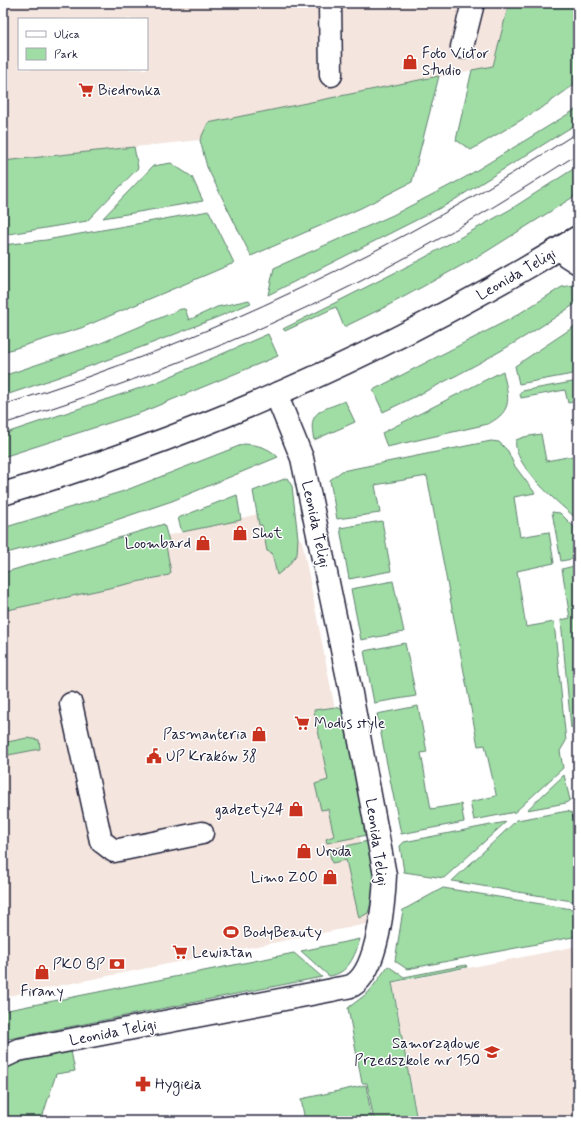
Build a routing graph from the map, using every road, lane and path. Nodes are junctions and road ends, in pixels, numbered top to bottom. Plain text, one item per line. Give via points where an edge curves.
1 (330, 3) edge
2 (473, 3) edge
3 (462, 47) dead end
4 (332, 75) dead end
5 (569, 242) edge
6 (578, 263) edge
7 (276, 394) junction
8 (3, 494) edge
9 (70, 704) dead end
10 (202, 833) dead end
11 (3, 1057) edge

1 - 4 street
2 - 3 street
5 - 6 street, Leonida Teligi via 567,256
5 - 7 street, Leonida Teligi via 495,287 427,323
7 - 8 street, Leonida Teligi via 153,444
7 - 11 street, Leonida Teligi via 302,458 342,646 385,875 384,904 379,931 367,969 353,985 18,1050
9 - 10 street via 101,842 114,851

